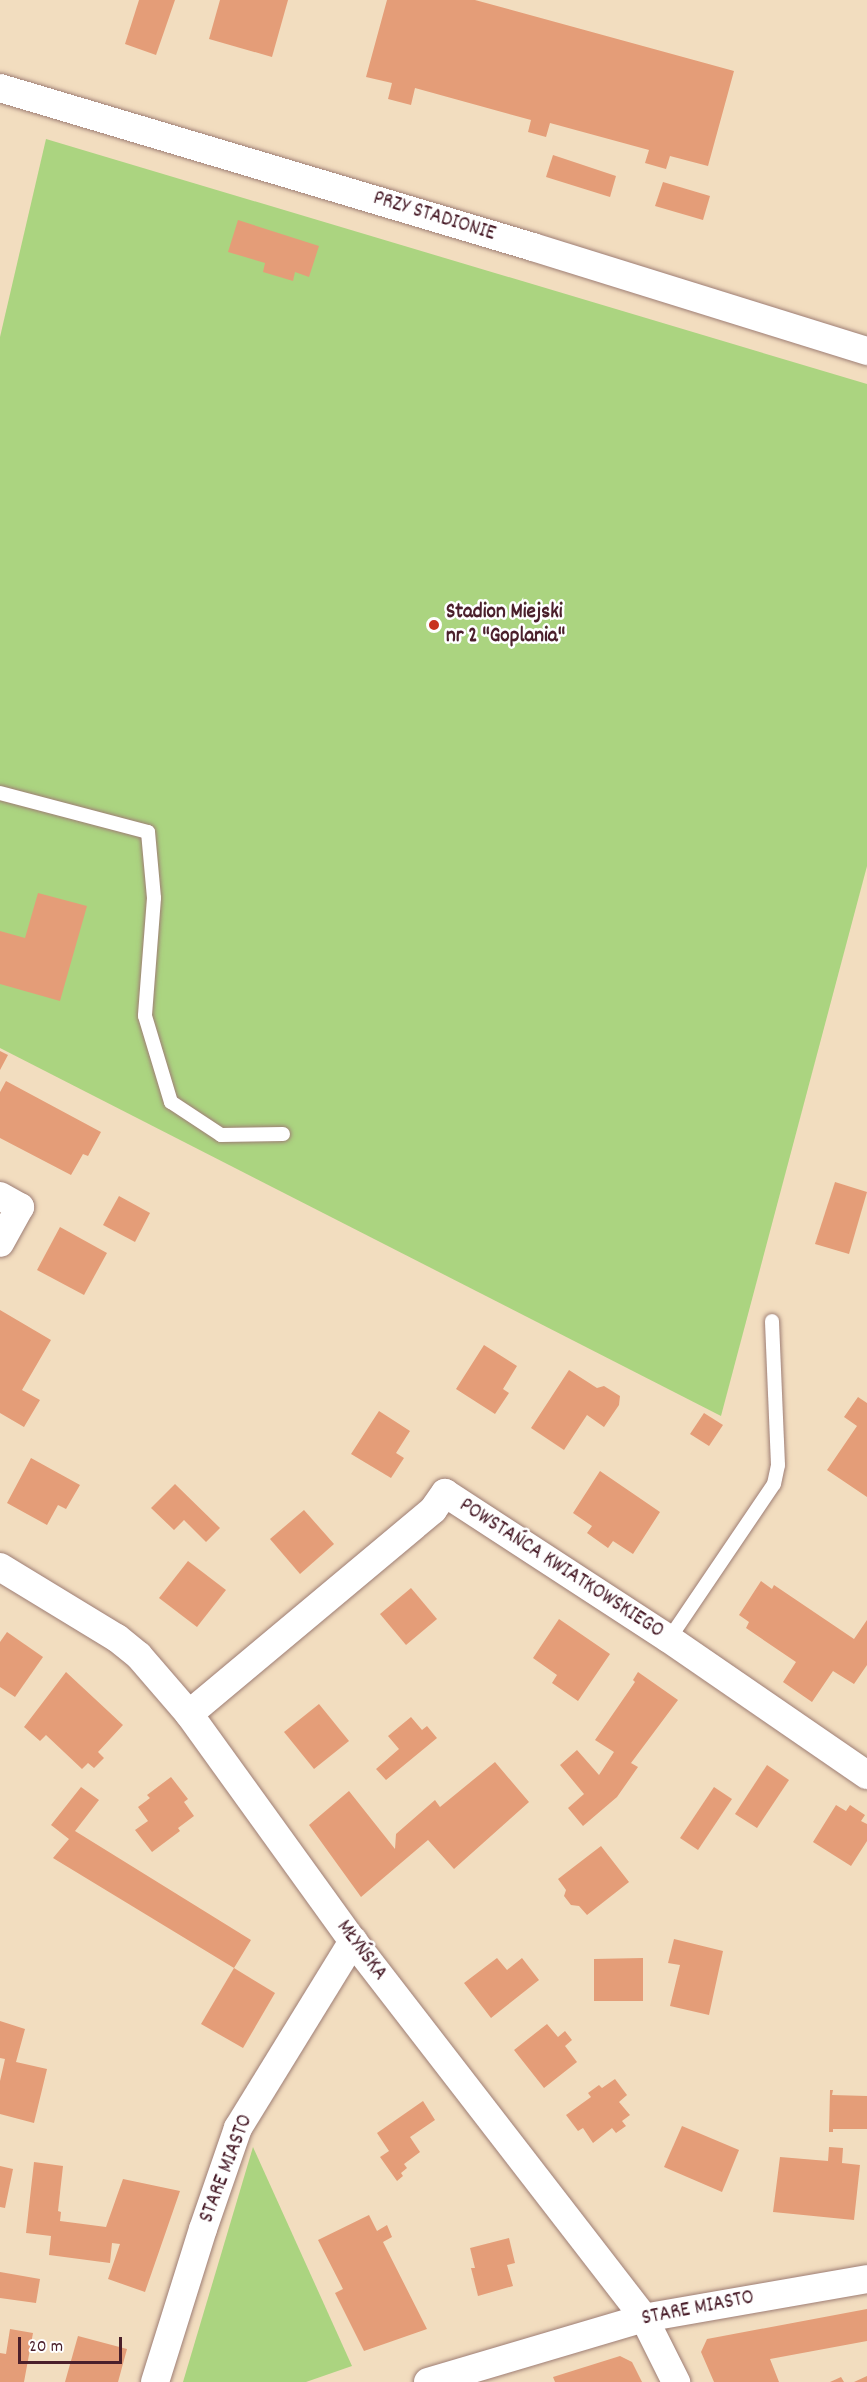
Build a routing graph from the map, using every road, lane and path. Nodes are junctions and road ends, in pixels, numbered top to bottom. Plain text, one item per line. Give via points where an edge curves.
1 (0, 88) edge
2 (867, 351) edge
3 (0, 793) edge
4 (283, 1134) dead end
5 (0, 1196) edge
6 (0, 1243) edge
7 (772, 1321) dead end
8 (0, 1567) edge
9 (669, 1639) junction
10 (189, 1714) junction
11 (867, 1775) edge
12 (353, 1941) junction
13 (867, 2279) edge
14 (644, 2318) junction
15 (155, 2382) edge
16 (428, 2382) edge
17 (676, 2382) edge

1 - 2 street, PRZY STADIONIE
3 - 4 lane via 148,832 154,898 145,1016 171,1102 221,1135
5 - 6 street via 20,1207
7 - 9 lane via 778,1465 774,1484
8 - 10 street, MŁYŃSKA via 117,1638 139,1656
9 - 10 street, POWSTAŃCA KWIATKOWSKIEGO via 445,1493 433,1510
9 - 11 street, POWSTAŃCA KWIATKOWSKIEGO
10 - 12 street, MŁYŃSKA
12 - 14 street, MŁYŃSKA
12 - 15 street, STARE MIASTO via 238,2128
13 - 14 street, STARE MIASTO
14 - 16 street, STARE MIASTO
14 - 17 street, MŁYŃSKA

